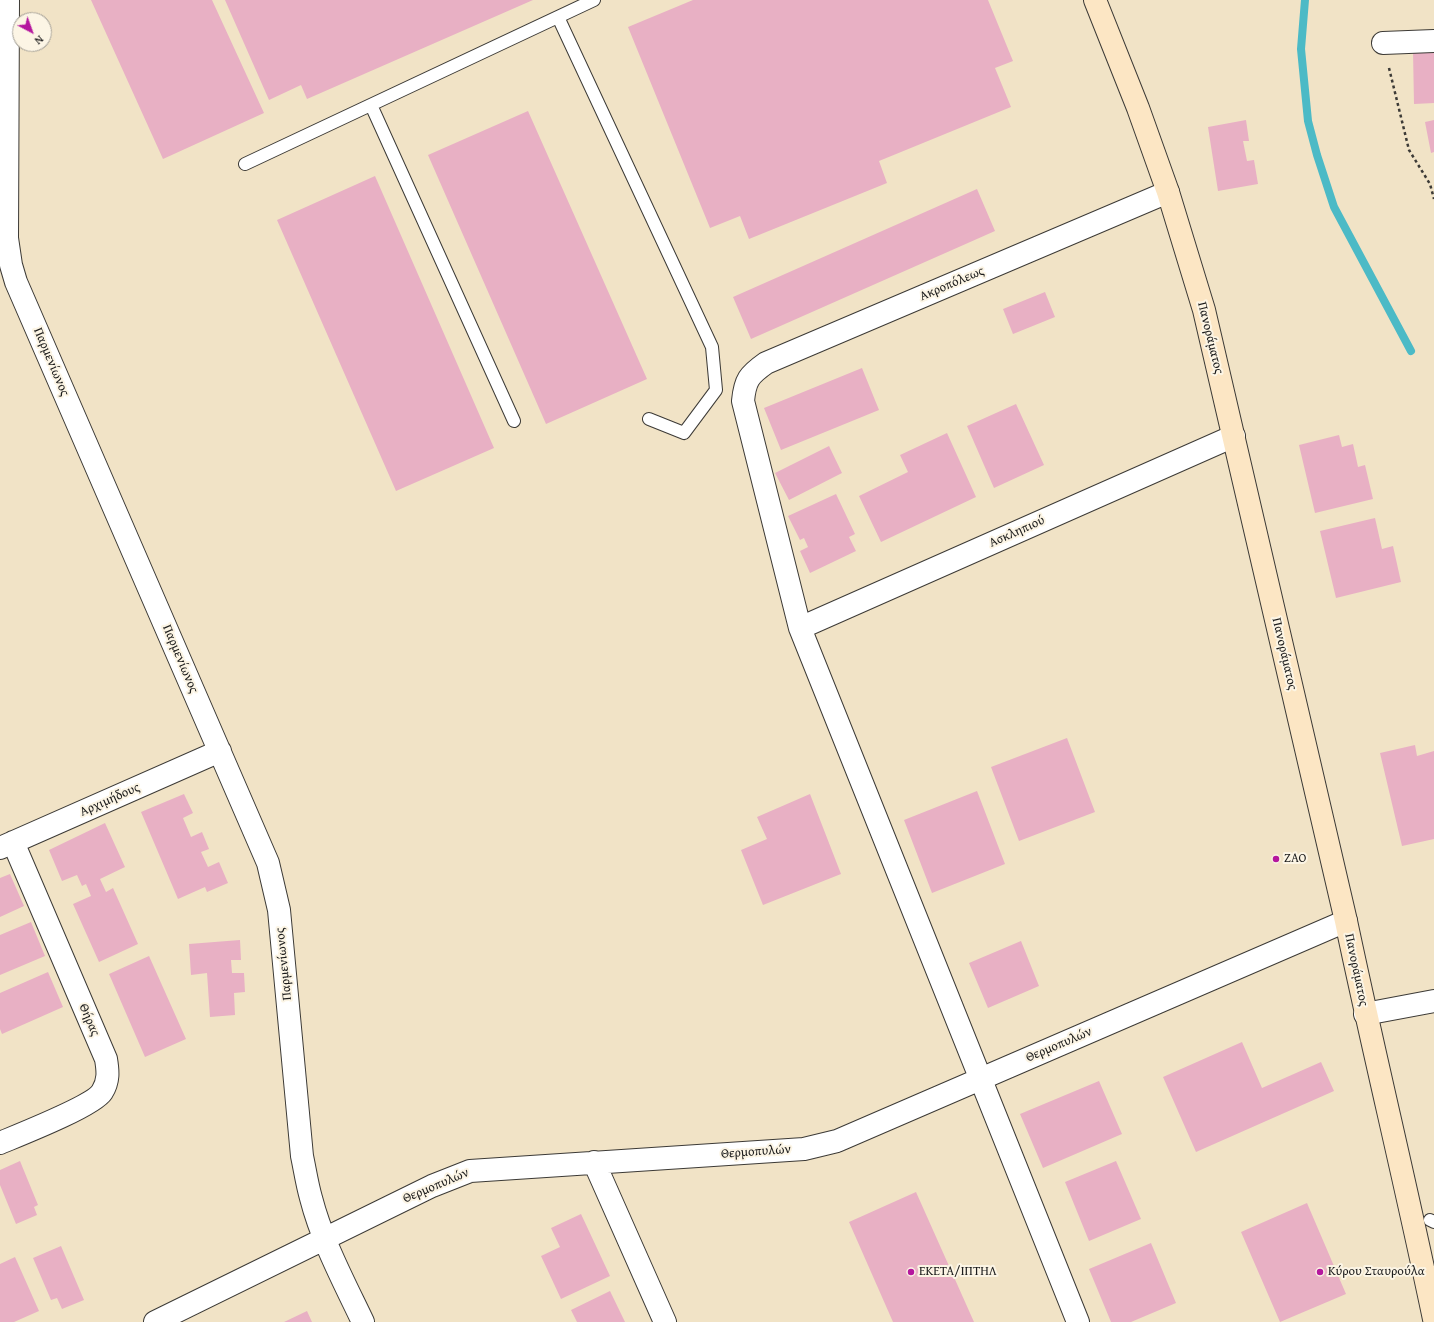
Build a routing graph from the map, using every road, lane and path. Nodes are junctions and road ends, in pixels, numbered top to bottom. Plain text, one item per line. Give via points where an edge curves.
1 (8, 0) edge
2 (594, 0) edge
3 (1096, 0) edge
4 (558, 16) junction
5 (1434, 41) edge
6 (1383, 43) joint
7 (371, 105) junction
8 (245, 164) dead end
9 (1168, 192) junction
10 (1434, 199) edge
11 (6, 267) edge
12 (649, 420) dead end
13 (514, 421) dead end
14 (1234, 436) junction
15 (800, 628) junction
16 (220, 751) junction
17 (6, 845) edge
18 (1346, 921) junction
19 (1434, 1001) edge
20 (1365, 1014) junction
21 (981, 1079) junction
22 (0, 1143) edge
23 (594, 1162) junction
24 (325, 1237) junction
25 (1434, 1318) edge
26 (156, 1322) edge
27 (363, 1322) edge
28 (665, 1322) edge
29 (1078, 1322) edge

1 - 11 street, Παρμενίωνος
2 - 4 lane
3 - 9 main road, Πανοράματος
4 - 7 lane
4 - 12 lane via 712,347 716,390 684,433
5 - 6 street
6 - 10 path via 1391,47 1389,68 1409,150 1430,184
7 - 8 lane
7 - 13 lane
9 - 14 main road, Πανοράματος via 1204,310
9 - 15 street, Ακροπόλεως via 766,363 752,373 744,386 743,401
11 - 16 street, Παρμενίωνος via 16,282
14 - 15 street, Ασκληπιού
14 - 18 main road, Πανοράματος
15 - 21 street
16 - 17 street, Αρχιμήδους
16 - 24 street, Παρμενίωνος via 271,875 278,910 302,1156 310,1198
17 - 22 street, Θήρας via 106,1059 109,1073 102,1094 88,1104
18 - 20 main road, Πανοράματος
18 - 21 street, Θερμοπυλών
19 - 20 street
20 - 25 main road, Πανοράματος
21 - 23 street, Θερμοπυλών via 818,1147
21 - 29 street
23 - 24 street, Θερμοπυλών via 481,1169 463,1173
23 - 28 street
24 - 26 street, Θερμοπυλών
24 - 27 street, Παρμενίωνος

